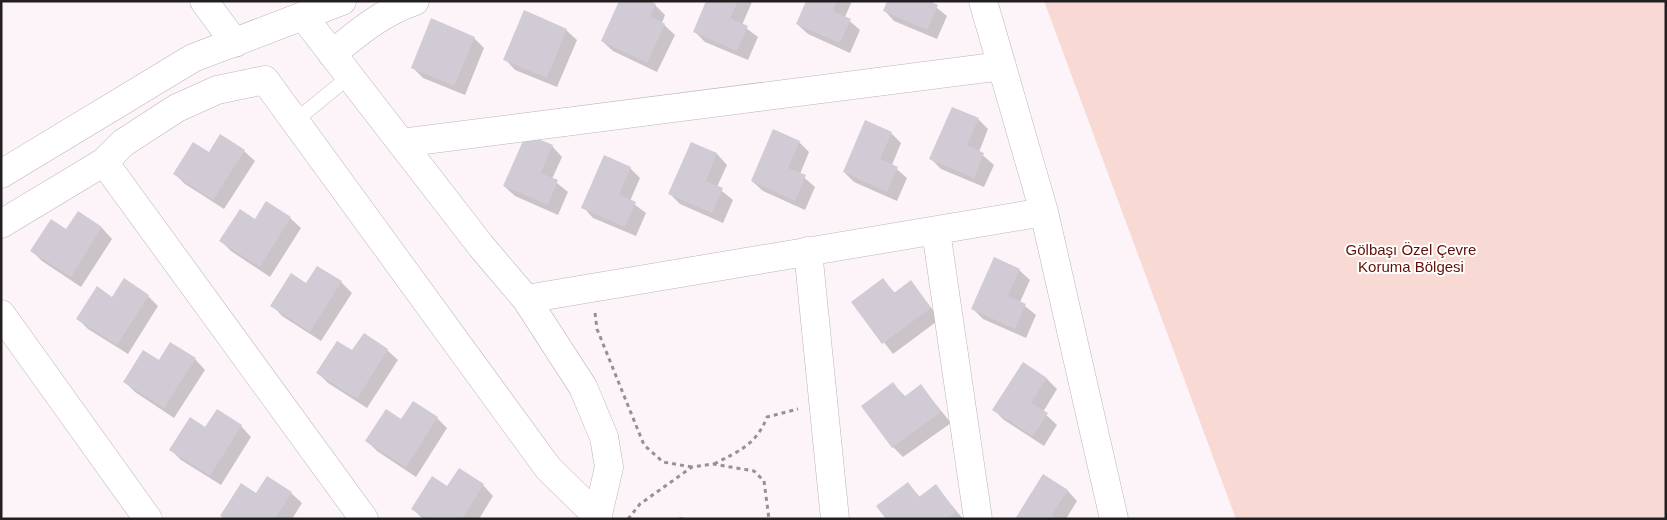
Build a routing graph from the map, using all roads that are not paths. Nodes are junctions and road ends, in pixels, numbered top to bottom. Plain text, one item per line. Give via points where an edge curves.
1 (204, 1) edge
2 (342, 1) edge
3 (415, 1) edge
4 (983, 1) edge
5 (303, 16) junction
6 (235, 43) junction
7 (332, 54) junction
8 (1002, 66) junction
9 (350, 76) junction
10 (295, 121) junction
11 (401, 142) junction
12 (104, 162) junction
13 (1, 174) edge
14 (1044, 212) junction
15 (1, 224) edge
16 (936, 231) junction
17 (808, 251) junction
18 (526, 299) junction
19 (1, 314) edge
20 (597, 518) edge
21 (148, 519) edge
22 (364, 519) edge
23 (835, 519) edge
24 (978, 519) edge
25 (1114, 519) edge

1 - 6 street
2 - 5 street
3 - 7 street via 393,9
4 - 8 street
5 - 6 street
5 - 7 street
6 - 13 street via 193,58
7 - 9 street
8 - 11 street
8 - 14 street
9 - 10 lane
9 - 11 street
10 - 12 street via 265,80 217,90 177,108 123,143
10 - 20 street via 548,468
11 - 18 street
12 - 15 street
12 - 22 street
14 - 16 street
14 - 25 street
16 - 17 street
16 - 24 street
17 - 18 street
17 - 23 street
18 - 20 street via 583,387 599,420 609,467
19 - 21 street

